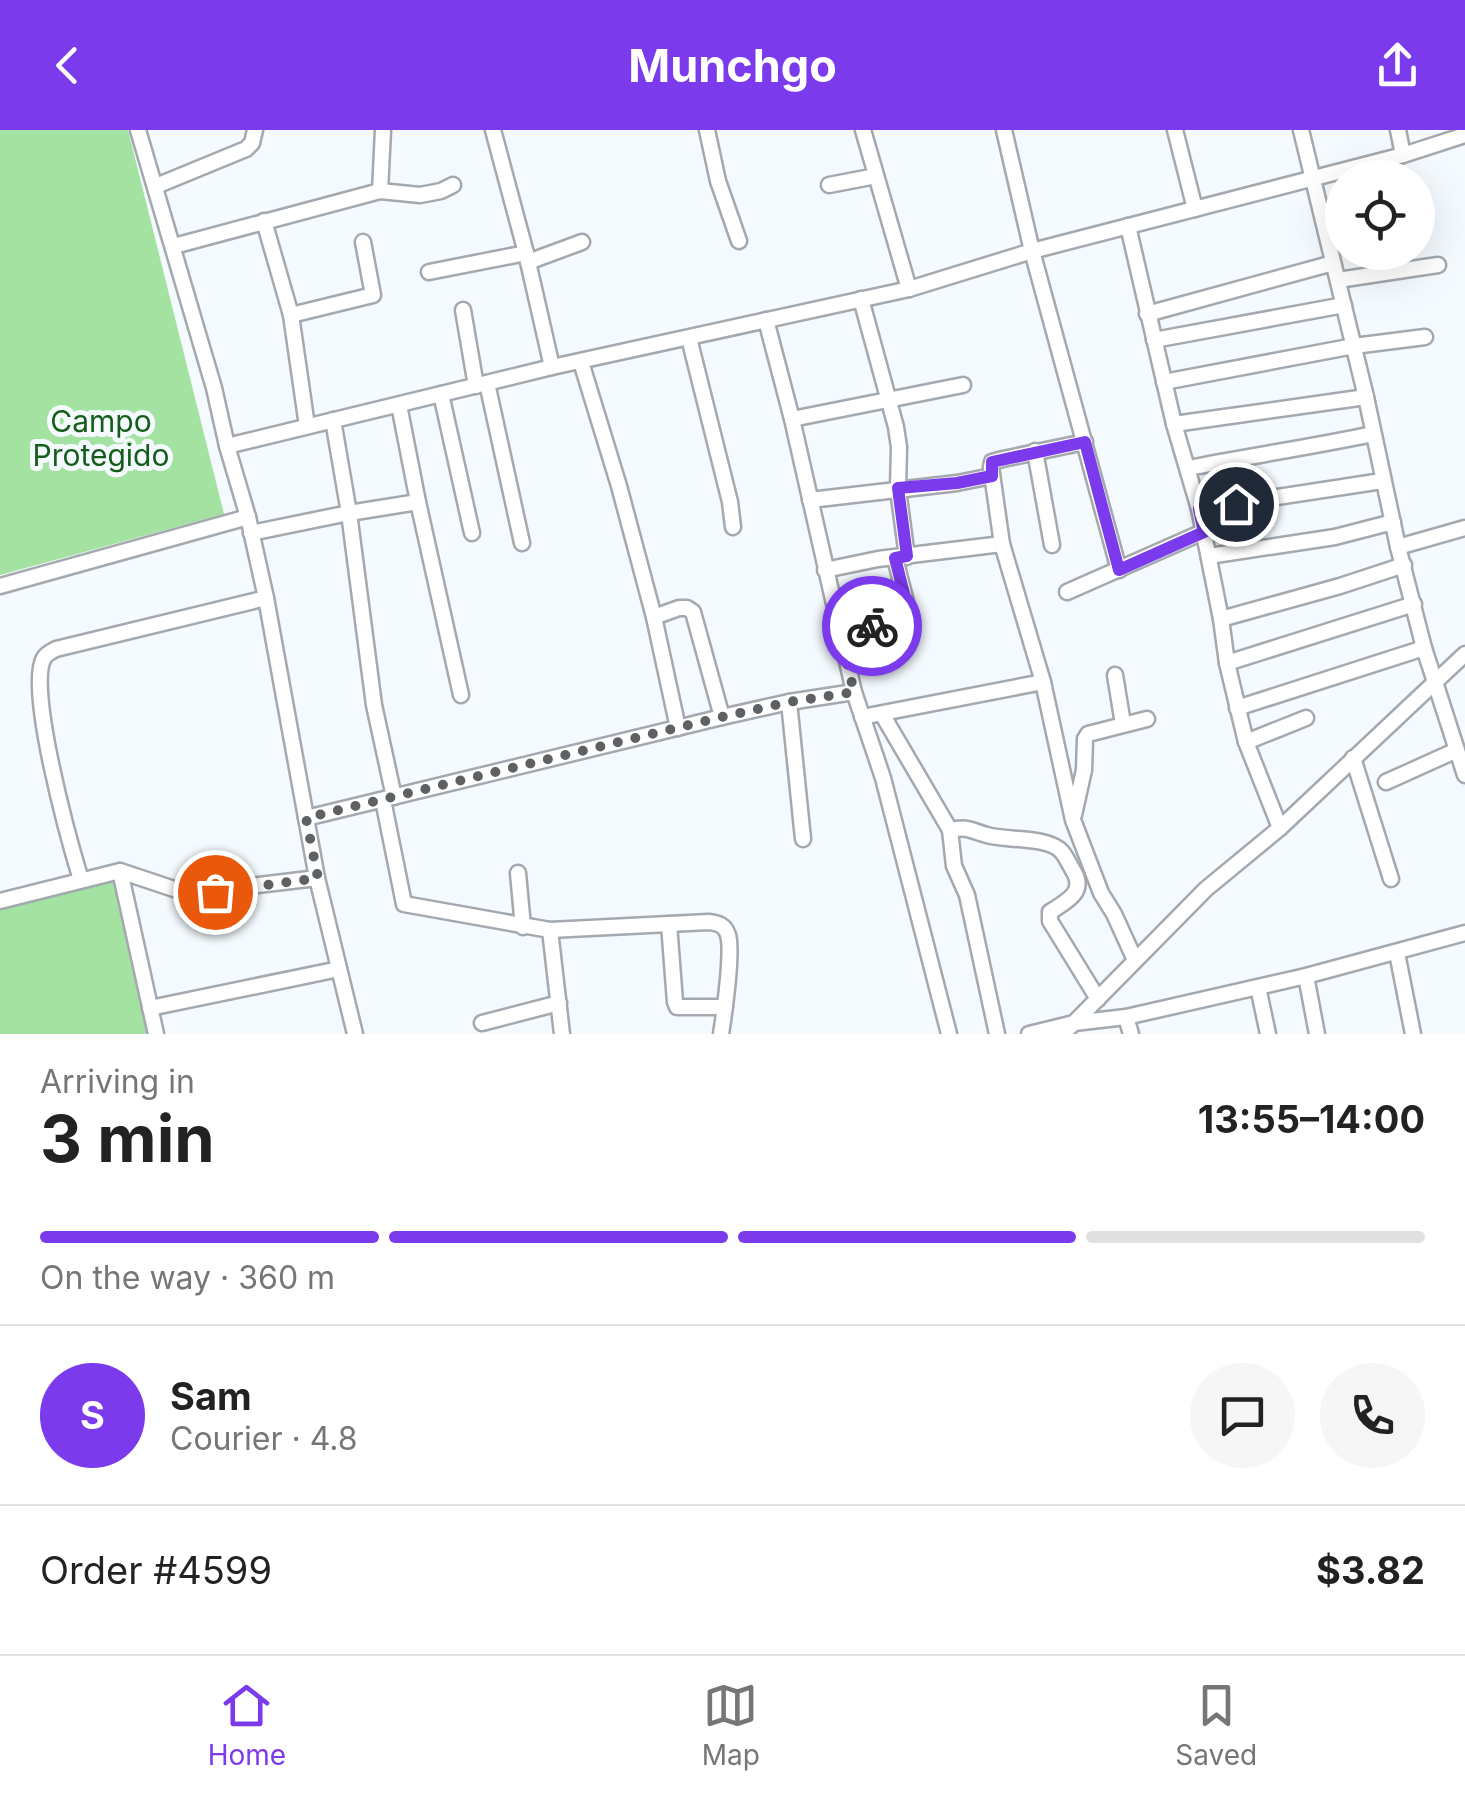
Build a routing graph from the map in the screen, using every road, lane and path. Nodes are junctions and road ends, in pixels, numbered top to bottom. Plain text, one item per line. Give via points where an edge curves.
1 (138, 130) edge
2 (255, 130) edge
3 (384, 130) edge
4 (494, 130) edge
5 (707, 130) edge
6 (863, 130) edge
7 (1004, 130) edge
8 (1175, 130) edge
9 (1301, 130) edge
10 (1398, 130) edge
11 (1465, 135) edge
12 (1404, 155) junction
13 (876, 176) junction
14 (1312, 178) junction
15 (454, 185) dead end
16 (829, 185) dead end
17 (156, 186) junction
18 (380, 191) junction
19 (1195, 208) junction
20 (264, 221) junction
21 (1128, 226) junction
22 (1325, 231) edge
23 (739, 241) dead end
24 (363, 242) dead end
25 (582, 242) dead end
26 (174, 246) junction
27 (1032, 250) junction
28 (527, 257) junction
29 (1325, 265) edge
30 (1438, 265) dead end
31 (1335, 270) edge
32 (429, 272) dead end
33 (1338, 280) junction
34 (909, 288) junction
35 (861, 299) junction
36 (1344, 304) junction
37 (463, 310) dead end
38 (291, 314) junction
39 (1147, 314) junction
40 (766, 320) junction
41 (1425, 337) dead end
42 (690, 338) junction
43 (1154, 340) junction
44 (1354, 346) junction
45 (581, 362) junction
46 (552, 368) junction
47 (1164, 382) junction
48 (482, 385) junction
49 (964, 385) dead end
50 (442, 394) junction
51 (1366, 397) junction
52 (889, 400) junction
53 (400, 404) junction
54 (792, 419) junction
55 (333, 420) junction
56 (1174, 424) junction
57 (308, 426) junction
58 (1373, 434) junction
59 (1085, 442) junction
60 (228, 446) junction
61 (1035, 451) junction
62 (1188, 468) junction
63 (992, 476) junction
64 (1382, 481) junction
65 (898, 488) junction
66 (810, 500) junction
67 (418, 502) junction
68 (1199, 509) junction
69 (349, 512) junction
70 (1393, 522) junction
71 (250, 525) junction
72 (733, 527) dead end
73 (1465, 528) edge
74 (1204, 532) junction
75 (472, 533) dead end
76 (522, 543) dead end
77 (1002, 544) junction
78 (1052, 545) dead end
79 (1398, 547) junction
80 (1209, 556) junction
81 (901, 557) junction
82 (1404, 565) junction
83 (825, 570) junction
84 (1119, 570) junction
85 (0, 586) edge
86 (1068, 592) dead end
87 (266, 598) junction
88 (1414, 604) junction
89 (654, 616) junction
90 (1222, 619) junction
91 (840, 633) junction
92 (1424, 648) junction
93 (1465, 654) edge
94 (1227, 663) junction
95 (1115, 675) dead end
96 (1043, 682) junction
97 (1435, 684) junction
98 (854, 692) junction
99 (461, 695) dead end
100 (789, 702) junction
101 (1237, 708) junction
102 (882, 714) junction
103 (722, 717) junction
104 (862, 718) junction
105 (1306, 718) dead end
106 (1147, 719) dead end
107 (1123, 724) junction
108 (678, 728) junction
109 (1246, 742) junction
110 (1457, 750) junction
111 (1353, 758) junction
112 (1465, 775) edge
113 (1386, 782) dead end
114 (388, 798) junction
115 (306, 818) junction
116 (1073, 820) junction
117 (1280, 828) junction
118 (950, 830) junction
119 (803, 840) dead end
120 (120, 872) junction
121 (518, 874) dead end
122 (318, 878) junction
123 (1390, 879) dead end
124 (81, 880) junction
125 (0, 901) edge
126 (670, 924) junction
127 (523, 927) junction
128 (550, 930) junction
129 (1465, 933) edge
130 (1397, 953) junction
131 (1136, 960) junction
132 (339, 969) junction
133 (1306, 976) junction
134 (1258, 987) junction
135 (1098, 999) junction
136 (559, 1004) junction
137 (725, 1007) junction
138 (150, 1008) junction
139 (1126, 1017) junction
140 (482, 1023) dead end
141 (1068, 1028) edge
142 (156, 1034) edge
143 (356, 1034) edge
144 (562, 1034) edge
145 (721, 1034) edge
146 (949, 1034) edge
147 (998, 1034) edge
148 (1029, 1034) edge
149 (1130, 1034) edge
150 (1268, 1034) edge
151 (1317, 1034) edge
152 (1414, 1034) edge

1 - 17 street
2 - 17 street via 246,149
3 - 18 street
4 - 28 street
5 - 23 street
6 - 13 street
7 - 27 street
8 - 19 street
9 - 14 street
10 - 12 street
11 - 12 street
12 - 14 street
13 - 16 street
13 - 34 street
14 - 19 street
14 - 22 street
15 - 18 street via 420,195
17 - 26 street
18 - 20 street
19 - 21 street
20 - 26 street
20 - 38 street
21 - 27 street
21 - 39 street
24 - 38 street via 373,295
25 - 28 street
26 - 60 street
27 - 34 street
27 - 59 street
28 - 32 street
28 - 46 street
29 - 39 street
30 - 33 street
31 - 33 street
33 - 36 street
34 - 35 street
35 - 40 street
35 - 52 street
36 - 43 street
36 - 44 street
37 - 48 street
38 - 57 street
39 - 43 street
40 - 42 street
40 - 54 street
41 - 44 street
42 - 45 street
42 - 72 street
43 - 47 street
44 - 47 street
44 - 51 street
45 - 46 street
45 - 89 street
46 - 48 street
47 - 56 street
48 - 50 street
48 - 76 street
49 - 52 street
50 - 53 street
50 - 75 street
51 - 56 street
51 - 58 street
52 - 54 street
52 - 65 street via 899,447
53 - 55 street
53 - 67 street
54 - 66 street
55 - 57 street
55 - 69 street
56 - 62 street
57 - 60 street
58 - 62 street
58 - 64 street
59 - 61 street
59 - 84 street
60 - 71 street
61 - 63 street via 992,462
61 - 78 street
62 - 68 street
63 - 65 street
63 - 77 street
64 - 68 street
64 - 70 street
65 - 66 street
65 - 81 street
66 - 83 street
67 - 69 street
67 - 99 street
68 - 74 street
69 - 71 street
69 - 114 street
70 - 79 street
70 - 80 street
71 - 85 street
71 - 87 street
73 - 79 street
74 - 80 street
74 - 84 street
77 - 81 street
77 - 96 street
79 - 82 street
80 - 90 street
81 - 83 street
81 - 91 street via 907,616
82 - 88 street
82 - 90 street
83 - 91 street
84 - 86 street
87 - 115 street
87 - 124 street via 45,656 39,688
88 - 92 street
88 - 94 street
89 - 103 street via 678,608 693,612
89 - 108 street
90 - 94 street
91 - 98 street
92 - 97 street
92 - 101 street
93 - 97 street
94 - 101 street
95 - 107 street
96 - 102 street
96 - 116 street
97 - 110 street
97 - 111 street
98 - 100 street
98 - 104 street
100 - 103 street
100 - 119 street
101 - 109 street
102 - 104 street
102 - 118 street
103 - 108 street
104 - 146 street via 884,778
105 - 109 street
106 - 107 street
107 - 116 street via 1085,739
108 - 114 street
109 - 117 street
110 - 112 street
110 - 113 street
111 - 117 street
111 - 123 street
114 - 115 street
114 - 127 street via 404,904
115 - 122 street
116 - 131 street via 1100,893
117 - 131 street via 1206,889
118 - 135 street via 1041,842 1062,852 1079,886 1048,916
118 - 147 street
120 - 122 street via 200,892
120 - 124 street
120 - 138 street
121 - 127 street
122 - 132 street
124 - 125 street
126 - 128 street
126 - 137 street via 674,1002
126 - 137 street via 724,927
127 - 128 street
128 - 136 street
129 - 130 street
130 - 133 street
130 - 152 street
131 - 135 street
132 - 138 street
132 - 143 street
133 - 134 street
133 - 151 street
134 - 139 street
134 - 150 street
135 - 141 street
136 - 140 street
136 - 144 street
137 - 145 street
138 - 142 street
139 - 141 street
139 - 149 street
141 - 148 street

